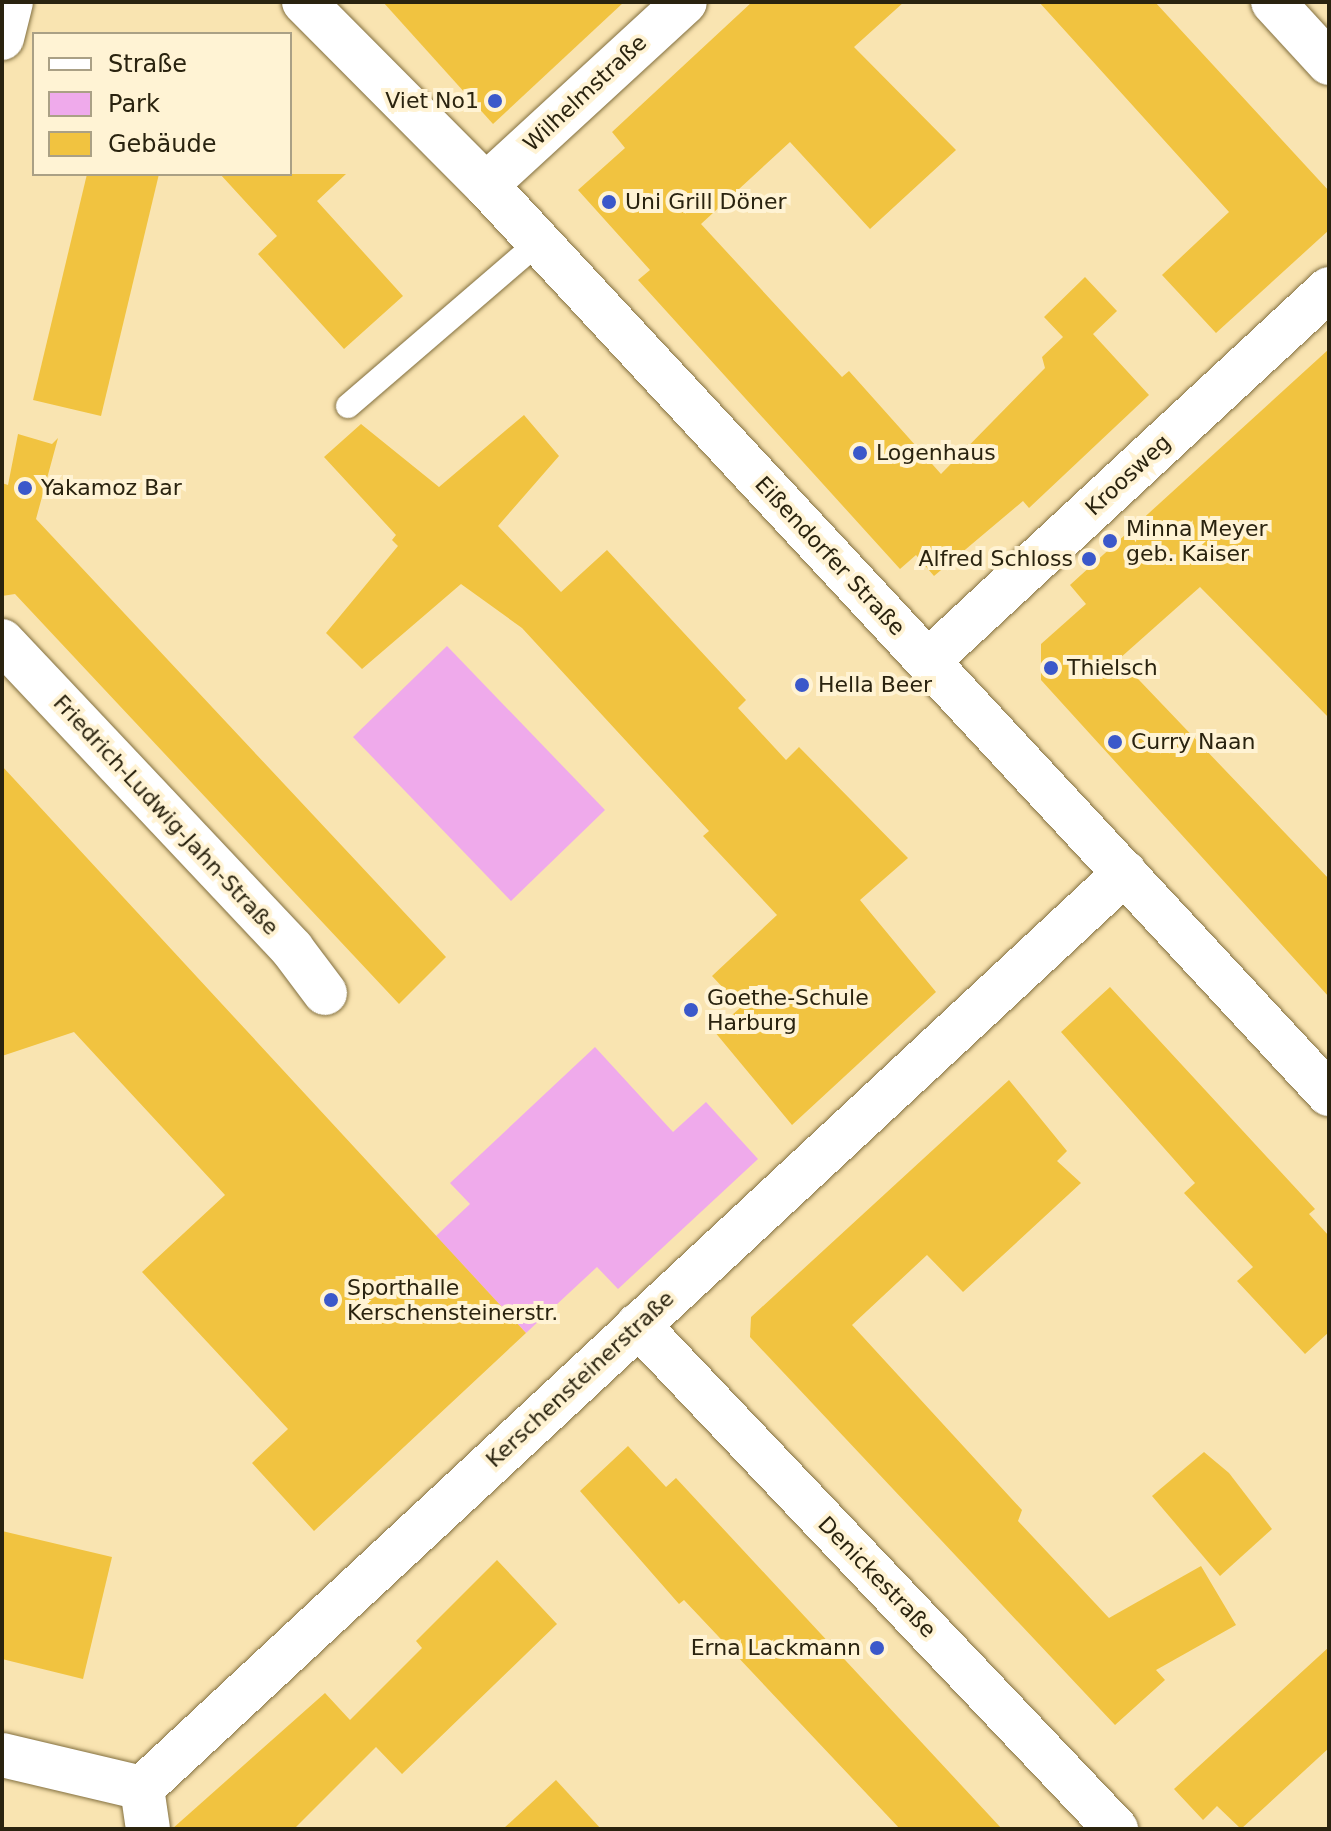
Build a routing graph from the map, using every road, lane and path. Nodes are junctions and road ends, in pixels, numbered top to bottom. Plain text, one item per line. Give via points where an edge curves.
1 (11, 2) edge
2 (287, 2) edge
3 (685, 2) edge
4 (1273, 2) edge
5 (314, 13) edge
6 (2, 38) edge
7 (1329, 63) edge
8 (486, 185) junction
9 (539, 242) junction
10 (1329, 289) edge
11 (348, 406) dead end
12 (2, 641) edge
13 (928, 661) junction
14 (1125, 873) junction
15 (325, 993) dead end
16 (1329, 1094) edge
17 (638, 1325) junction
18 (2, 1755) edge
19 (145, 1808) edge
20 (1116, 1829) edge

1 - 6 street
2 - 5 street, Eißendorfer Straße
3 - 8 street, Wilhelmstraße
4 - 7 street
5 - 8 street, Eißendorfer Straße
8 - 9 street, Eißendorfer Straße
9 - 11 lane
9 - 13 street, Eißendorfer Straße
10 - 13 street, Kroosweg
12 - 15 street, Friedrich-Ludwig-Jahn-Straße via 292,949
13 - 14 street, Eißendorfer Straße
14 - 16 street, Eißendorfer Straße
14 - 17 street, Kerschensteinerstraße
17 - 19 street, Kerschensteinerstraße
17 - 20 street, Denickestraße
18 - 19 street, Kerschensteinerstraße

